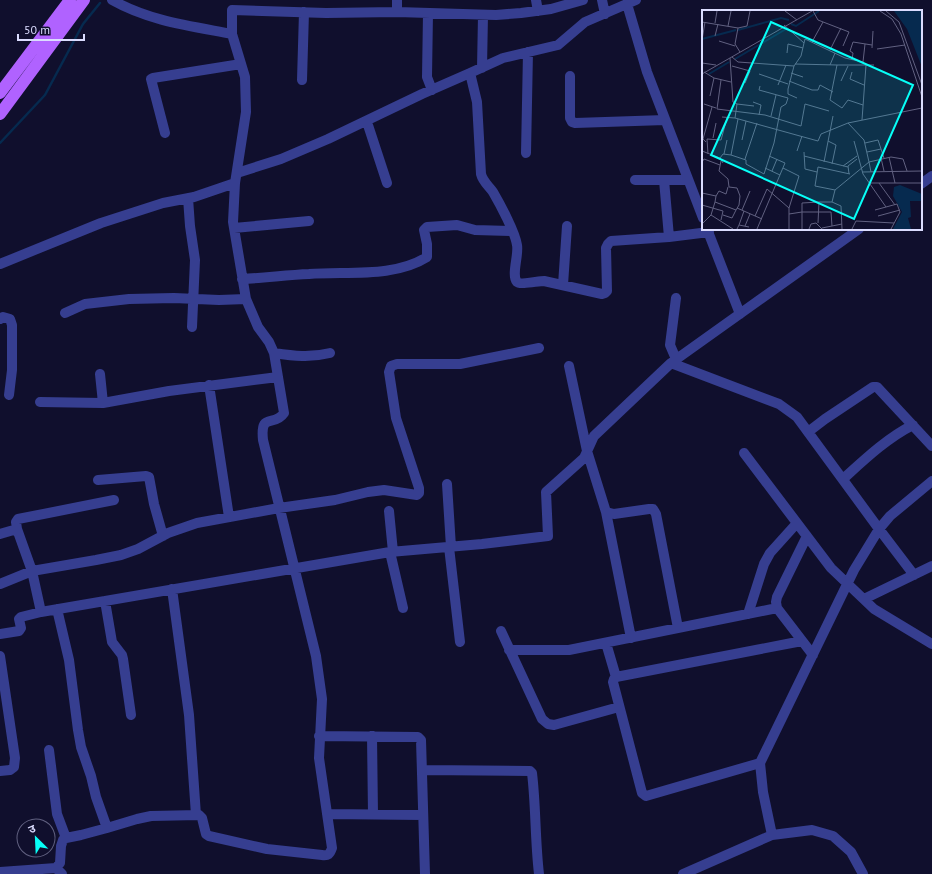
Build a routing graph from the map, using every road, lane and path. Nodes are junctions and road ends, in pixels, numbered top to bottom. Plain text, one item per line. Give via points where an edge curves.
1 (70, 0) edge
2 (84, 0) edge
3 (112, 0) edge
4 (275, 0) edge
5 (397, 0) edge
6 (536, 0) edge
7 (583, 0) edge
8 (602, 0) edge
9 (632, 2) edge
10 (275, 10) junction
11 (538, 11) junction
12 (304, 12) junction
13 (397, 12) junction
14 (428, 14) junction
15 (605, 14) junction
16 (483, 15) junction
17 (232, 34) junction
18 (528, 52) junction
19 (241, 64) junction
20 (482, 68) junction
21 (470, 73) junction
22 (570, 76) dead end
23 (302, 80) dead end
24 (432, 90) junction
25 (0, 93) edge
26 (0, 114) edge
27 (665, 120) junction
28 (367, 122) junction
29 (165, 133) dead end
30 (526, 153) dead end
31 (932, 176) edge
32 (236, 178) junction
33 (635, 180) dead end
34 (664, 180) junction
35 (688, 180) junction
36 (387, 183) dead end
37 (922, 183) edge
38 (188, 198) junction
39 (702, 215) edge
40 (309, 221) dead end
41 (567, 226) dead end
42 (234, 228) junction
43 (857, 230) edge
44 (512, 231) junction
45 (708, 231) edge
46 (669, 237) junction
47 (0, 264) edge
48 (242, 280) junction
49 (563, 285) junction
50 (676, 298) dead end
51 (192, 299) junction
52 (246, 299) junction
53 (65, 313) dead end
54 (740, 314) junction
55 (0, 319) edge
56 (192, 327) dead end
57 (538, 348) dead end
58 (274, 353) junction
59 (330, 353) dead end
60 (674, 361) junction
61 (569, 366) dead end
62 (100, 374) dead end
63 (278, 377) junction
64 (209, 386) junction
65 (9, 395) dead end
66 (40, 402) dead end
67 (103, 403) junction
68 (913, 424) junction
69 (808, 432) junction
70 (932, 446) edge
71 (587, 451) junction
72 (744, 453) dead end
73 (843, 479) junction
74 (98, 480) dead end
75 (932, 481) edge
76 (447, 484) dead end
77 (114, 500) dead end
78 (279, 508) junction
79 (389, 511) dead end
80 (606, 512) junction
81 (229, 517) junction
82 (798, 523) junction
83 (17, 529) junction
84 (879, 529) junction
85 (0, 534) edge
86 (163, 536) junction
87 (807, 536) junction
88 (450, 547) junction
89 (392, 552) junction
90 (932, 566) edge
91 (294, 568) junction
92 (32, 571) junction
93 (914, 575) junction
94 (848, 583) junction
95 (0, 584) edge
96 (172, 589) junction
97 (864, 599) junction
98 (105, 601) junction
99 (402, 608) dead end
100 (777, 608) junction
101 (57, 609) junction
102 (41, 612) junction
103 (748, 614) junction
104 (678, 628) junction
105 (501, 630) dead end
106 (0, 634) edge
107 (631, 638) junction
108 (802, 641) junction
109 (460, 642) dead end
110 (606, 643) junction
111 (932, 643) edge
112 (509, 650) junction
113 (813, 655) junction
114 (0, 656) edge
115 (616, 677) junction
116 (619, 707) junction
117 (131, 716) dead end
118 (319, 736) junction
119 (372, 736) junction
120 (49, 750) dead end
121 (760, 763) junction
122 (422, 770) junction
123 (0, 771) edge
124 (327, 814) junction
125 (373, 814) junction
126 (196, 815) junction
127 (423, 815) junction
128 (107, 828) junction
129 (772, 835) junction
130 (66, 838) junction
131 (704, 864) junction
132 (59, 871) edge
133 (0, 872) edge
134 (424, 874) edge
135 (539, 874) edge
136 (683, 874) edge
137 (708, 874) edge
138 (863, 874) edge

1 - 25 main road
2 - 26 main road
3 - 17 street via 128,9 162,21
4 - 10 street
5 - 13 street
6 - 11 street
7 - 11 street
8 - 15 street
9 - 15 street
9 - 27 street via 647,72
10 - 12 street
10 - 17 street via 232,10
11 - 16 street
12 - 13 street
12 - 23 street
13 - 14 street
14 - 16 street
14 - 24 street via 427,77
15 - 18 street via 585,22 558,46
16 - 20 street
17 - 19 street
18 - 20 street via 503,58
18 - 30 street
19 - 29 street via 153,78 151,82
19 - 32 street via 245,77 246,112
20 - 21 street
21 - 24 street
21 - 44 street via 477,102 482,179 496,197
22 - 27 street via 572,122
24 - 28 street
27 - 35 street
28 - 32 street
28 - 36 street
31 - 37 street
32 - 38 street
32 - 42 street
33 - 34 street
34 - 35 street
34 - 46 street
35 - 39 street
38 - 47 street via 163,203 101,223
38 - 51 street via 195,260
40 - 42 street
41 - 49 street
42 - 48 street
43 - 54 street
44 - 48 street via 475,230 457,225 427,227 424,230 427,257 393,270
44 - 49 street via 518,251 515,276 517,281 525,284 544,281
45 - 46 street
45 - 54 street
46 - 49 street via 611,241 606,248 605,293
48 - 52 street
50 - 60 street via 670,345
51 - 52 street
51 - 53 street via 129,299 85,304
51 - 56 street
52 - 58 street
54 - 60 street
55 - 65 street via 10,319 12,325
57 - 78 street via 460,364 391,366 389,372 395,413 419,493 414,495 384,490
58 - 59 street via 293,356
58 - 63 street
60 - 69 street via 779,404 797,417
60 - 71 street via 594,436
61 - 71 street
62 - 67 street
63 - 64 street
63 - 78 street via 284,413 264,424 262,428 265,452
64 - 67 street
64 - 81 street
66 - 67 street
68 - 69 street via 880,389 872,387
68 - 70 street
68 - 73 street via 901,430
69 - 73 street
71 - 80 street
71 - 88 street via 584,458 546,492 548,536
72 - 82 street
73 - 84 street
74 - 86 street via 150,477
75 - 84 street via 890,516
76 - 88 street
77 - 83 street via 18,519
78 - 81 street
78 - 91 street
79 - 89 street
80 - 104 street via 614,514 648,509 656,514
80 - 107 street
81 - 86 street via 197,523
82 - 87 street
82 - 103 street via 770,553
83 - 85 street
83 - 92 street
84 - 93 street
84 - 94 street
86 - 92 street via 138,549 121,554
87 - 94 street via 831,568
87 - 100 street via 777,597
88 - 89 street
88 - 109 street
89 - 91 street
89 - 99 street
90 - 93 street
91 - 96 street
91 - 118 street via 316,656 322,698
92 - 95 street
92 - 102 street
93 - 97 street
94 - 97 street
94 - 113 street
96 - 98 street
96 - 126 street via 189,715
97 - 111 street via 874,609
98 - 101 street
98 - 117 street via 112,642 122,654
100 - 103 street
100 - 108 street
101 - 102 street
101 - 128 street via 69,660 78,730
102 - 106 street via 21,617 19,631
103 - 104 street
104 - 107 street
105 - 112 street
107 - 110 street
108 - 113 street
108 - 115 street
110 - 112 street via 569,650
110 - 115 street
112 - 116 street via 542,719 548,724 554,725
113 - 121 street
114 - 123 street via 15,758 14,767
115 - 116 street via 613,682
116 - 121 street via 642,794 646,796
118 - 119 street
118 - 124 street via 319,758
119 - 122 street via 418,737 422,740
119 - 125 street
120 - 130 street via 56,810
121 - 129 street via 762,792
122 - 127 street
122 - 135 street via 530,770 534,793
124 - 125 street
124 - 126 street via 332,848 327,856 267,849 209,836 204,831 202,818
125 - 127 street
126 - 128 street via 137,818
127 - 134 street
128 - 130 street
129 - 131 street
129 - 138 street via 812,830 833,836 851,852
130 - 132 street via 61,846
131 - 136 street
131 - 137 street
132 - 133 street

